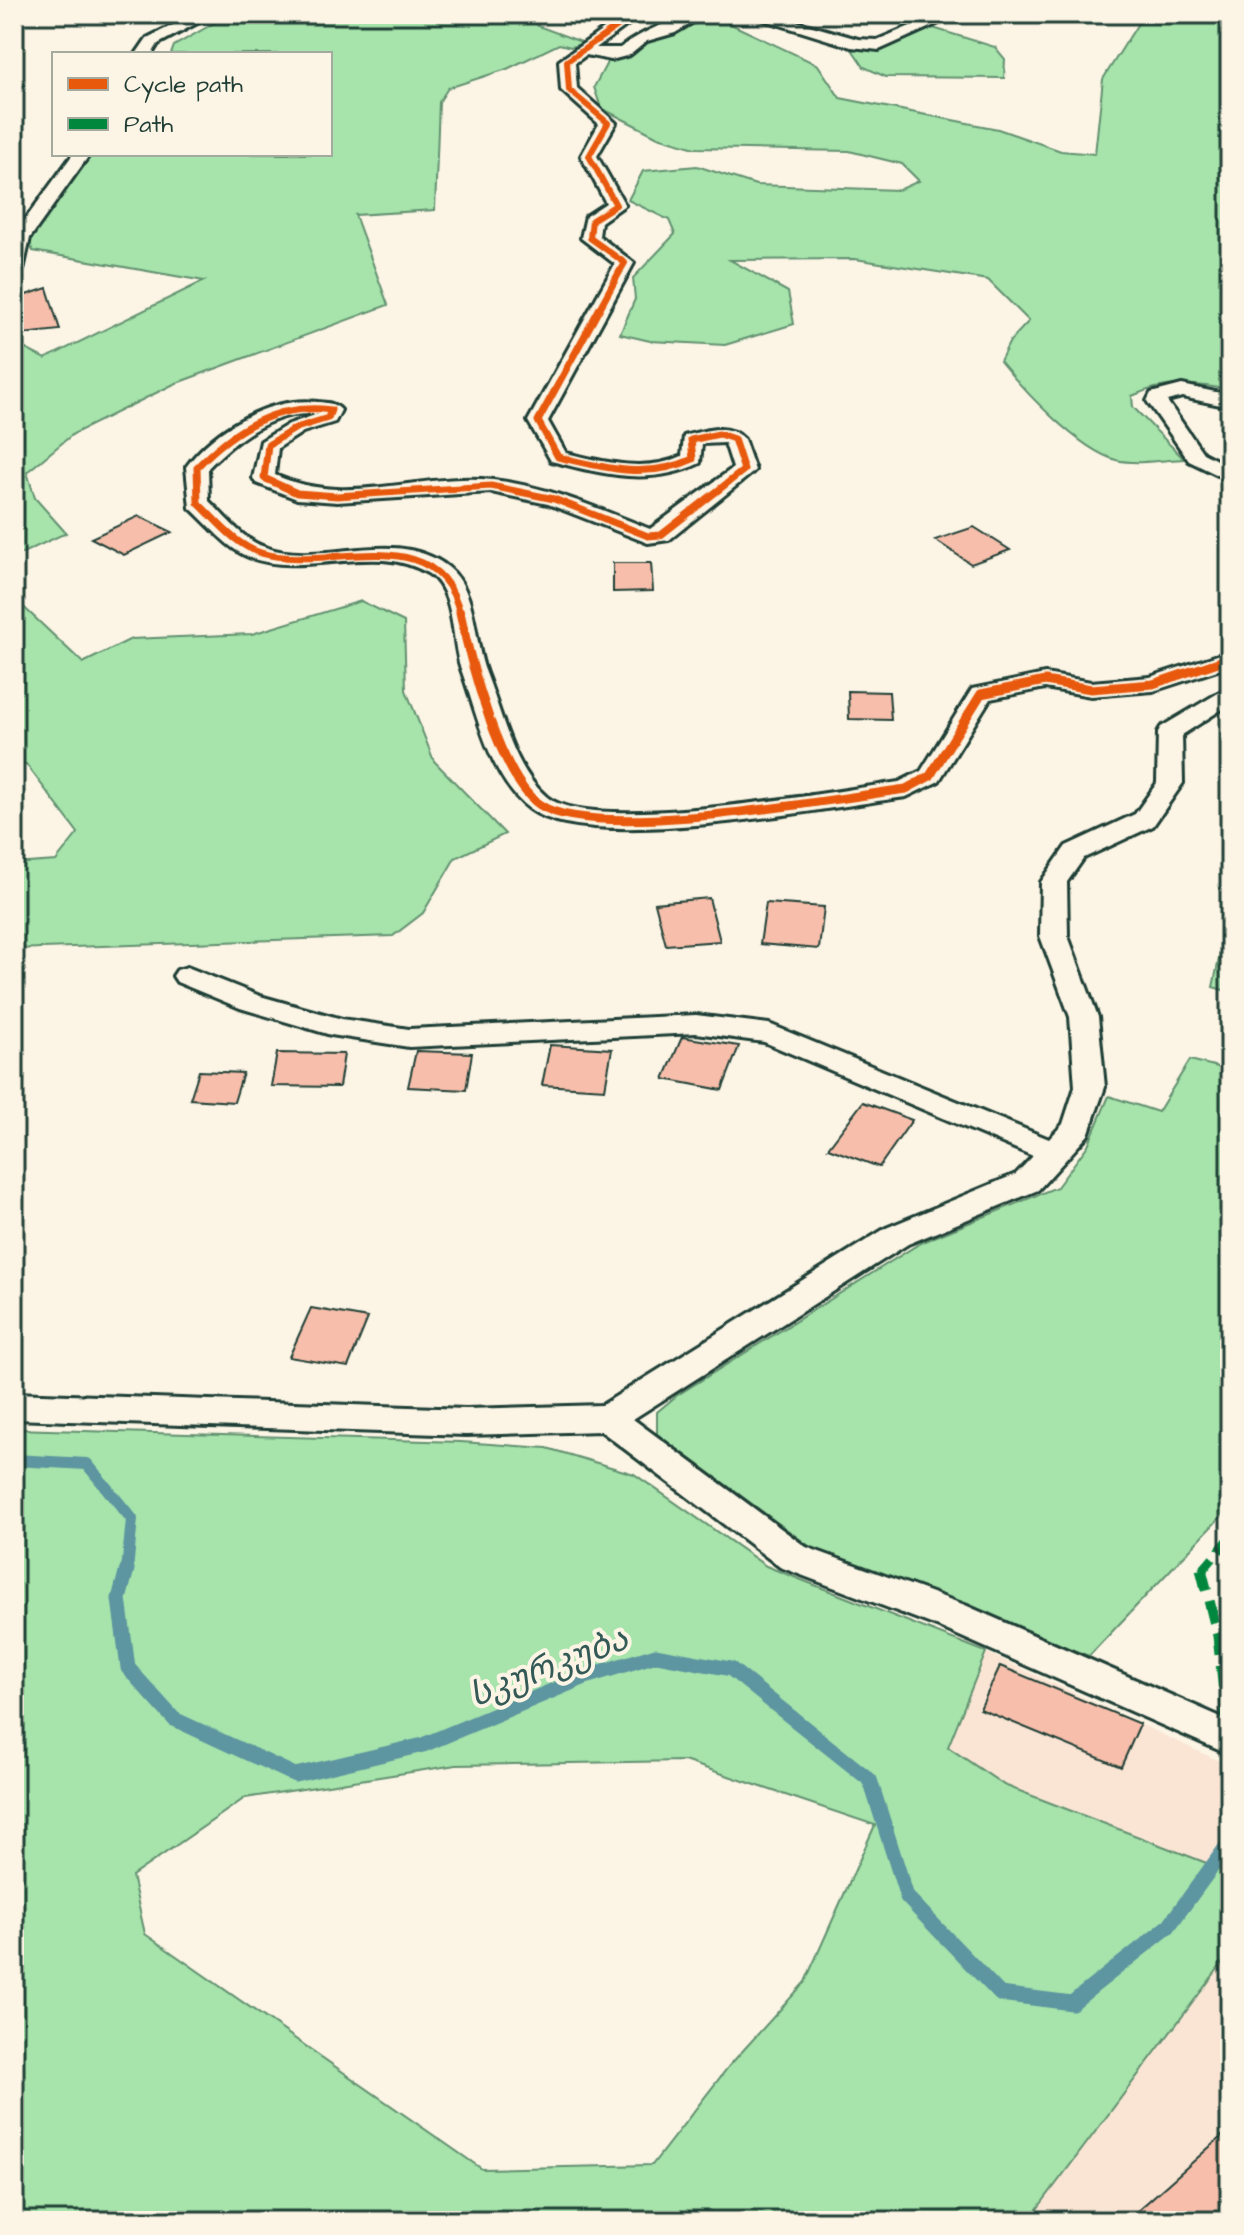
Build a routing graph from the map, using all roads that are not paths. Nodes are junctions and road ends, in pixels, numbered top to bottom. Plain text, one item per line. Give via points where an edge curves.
1 (207, 14) edge
2 (635, 14) edge
3 (700, 14) edge
4 (752, 14) edge
5 (952, 14) edge
6 (583, 50) junction
7 (145, 52) edge
8 (81, 156) edge
9 (14, 270) edge
10 (1230, 401) edge
11 (1230, 475) edge
12 (1230, 658) edge
13 (1230, 693) edge
14 (187, 976) dead end
15 (1053, 1153) junction
16 (14, 1406) edge
17 (608, 1418) junction
18 (1230, 1739) edge

1 - 7 street via 152,41
2 - 6 street
3 - 6 street via 642,38 625,52
4 - 5 street via 856,44 879,45
6 - 12 street via 567,61 569,90 608,123 589,156 616,205 592,220 590,238 625,263 538,421 558,457 618,472 680,467 693,459 691,440 719,434 734,439 744,470 661,535 648,536 554,499 491,486 407,494 297,493 264,478 268,445 296,428 328,418 331,410 315,407 283,412 217,444 197,467 198,503 256,552 282,557 399,555 439,571 454,589 464,647 521,786 543,807 594,819 645,821 906,789 930,776 981,694 1045,681 1091,689 1153,684
8 - 9 street via 21,238
10 - 11 street via 1182,391 1157,401 1196,457
13 - 15 street via 1170,732 1170,783 1144,820 1075,852 1054,882 1054,936 1084,1017 1090,1087 1077,1128
14 - 15 street via 250,1002 341,1028 409,1038 696,1024 769,1033
15 - 17 street via 1027,1182 897,1236
16 - 17 street via 466,1422
17 - 18 street via 793,1557 952,1616

